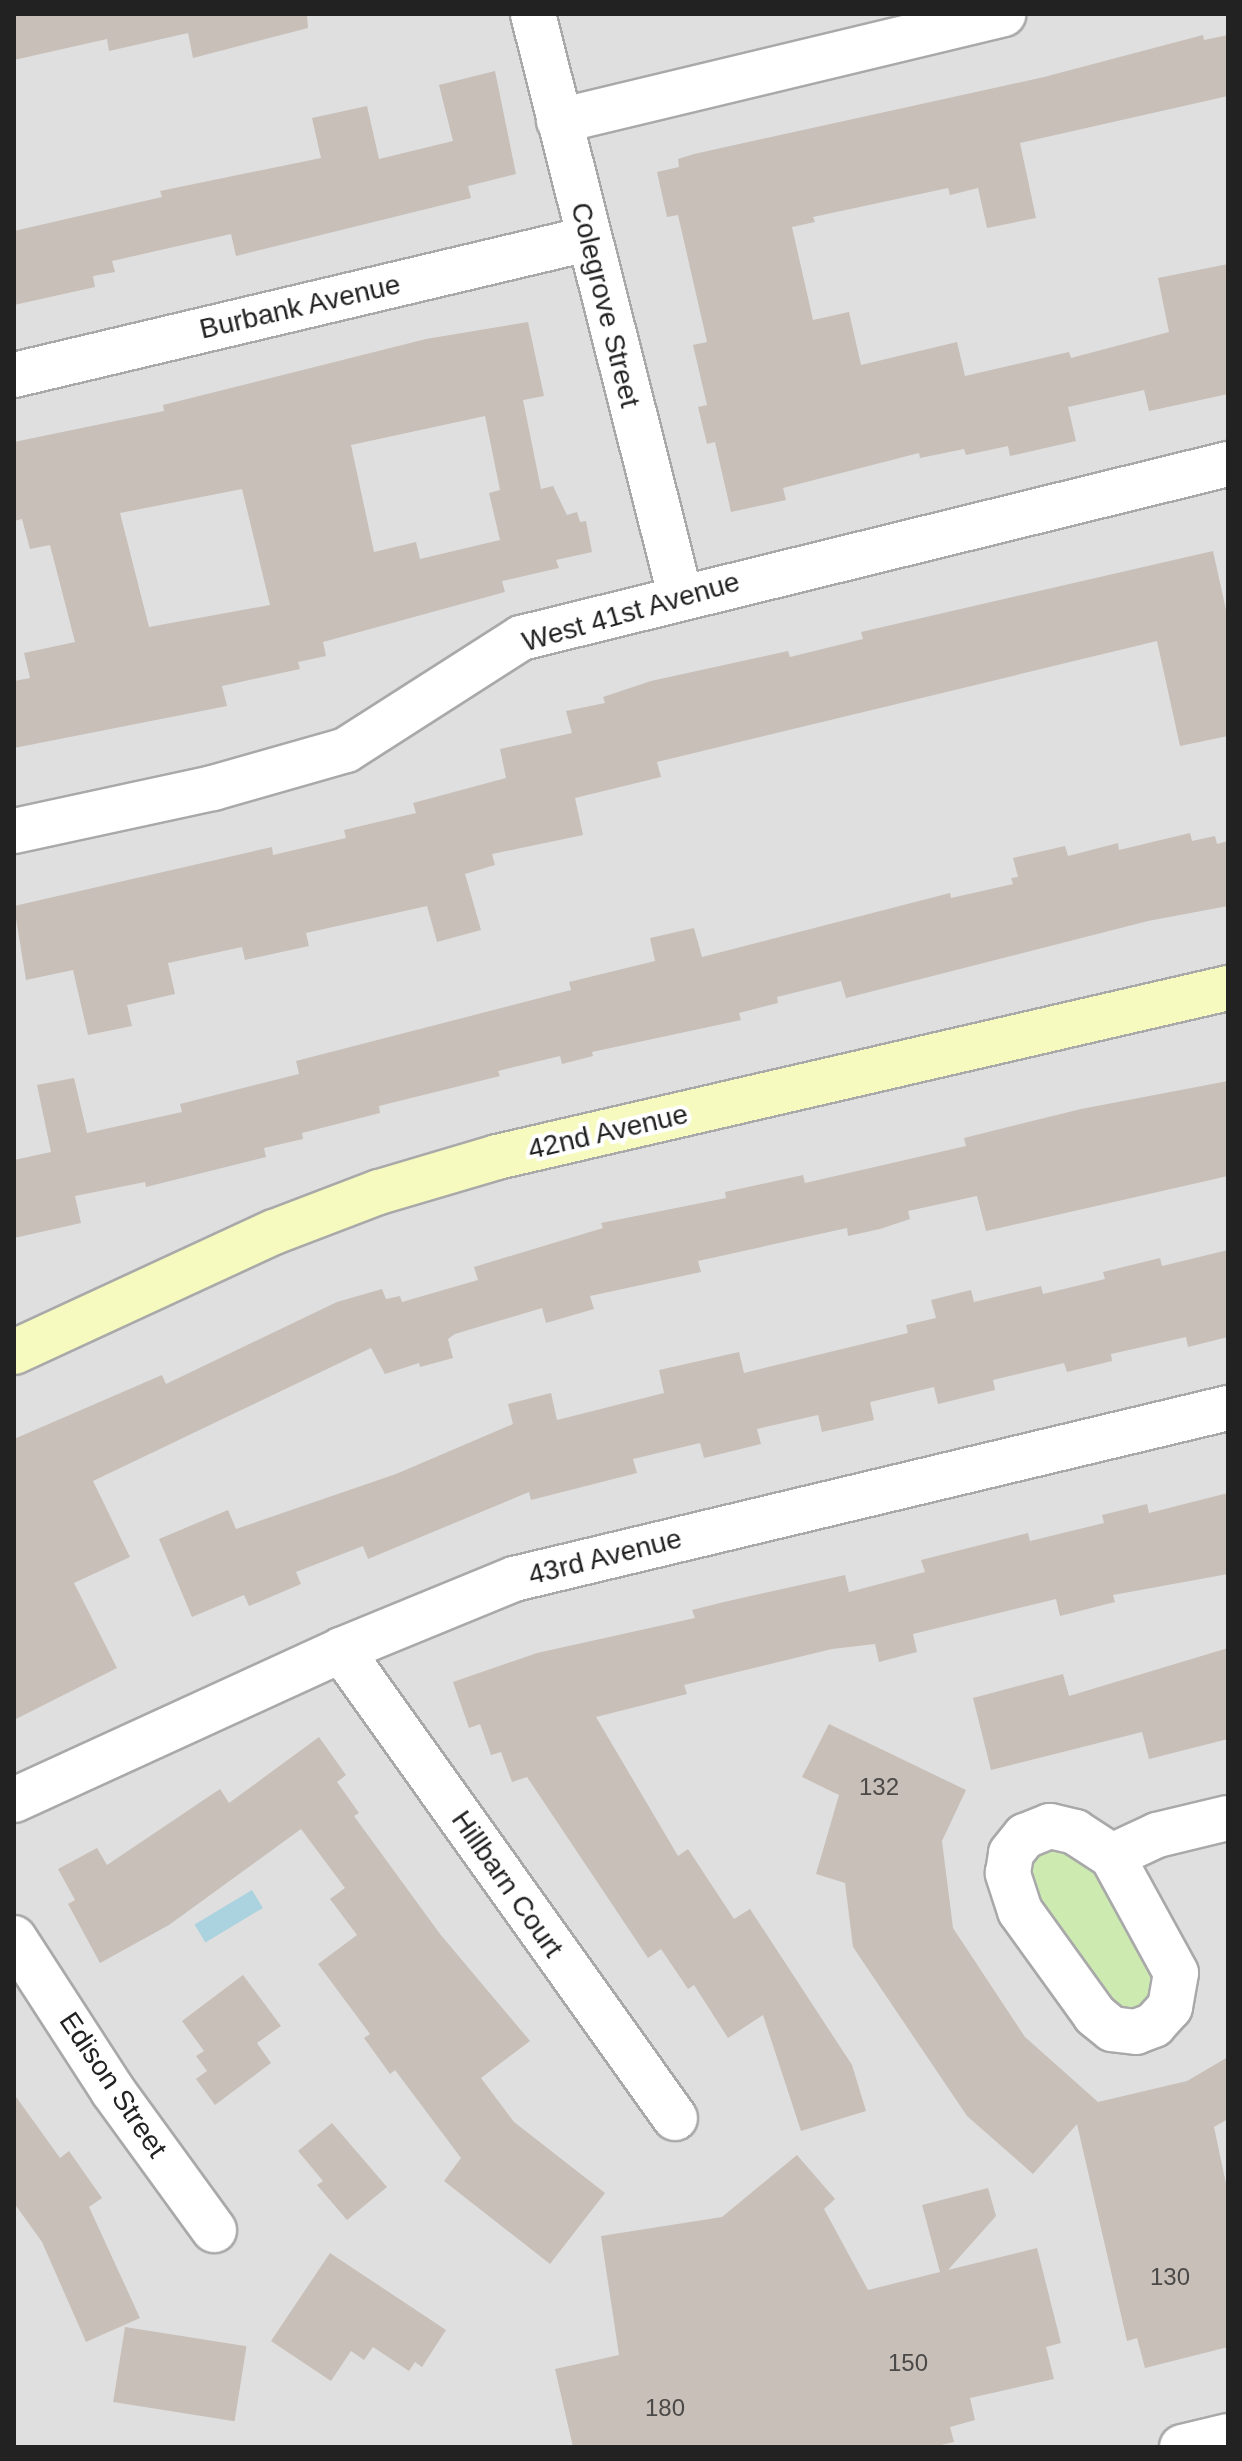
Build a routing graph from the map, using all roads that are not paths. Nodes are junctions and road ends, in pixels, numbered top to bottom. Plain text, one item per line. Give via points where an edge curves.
1 (533, 14) edge
2 (1003, 14) edge
3 (559, 121) junction
4 (587, 239) junction
5 (14, 375) edge
6 (1228, 464) edge
7 (680, 595) junction
8 (14, 831) edge
9 (1228, 988) edge
10 (14, 1352) edge
11 (1228, 1408) edge
12 (341, 1650) junction
13 (14, 1800) edge
14 (1228, 1818) edge
15 (1112, 1856) junction
16 (14, 1938) edge
17 (675, 2118) dead end
18 (214, 2230) dead end
19 (1228, 2436) edge
20 (1182, 2447) edge

1 - 3 street, Colegrove Street
2 - 3 street
3 - 4 street, Colegrove Street
4 - 5 street, Burbank Avenue
4 - 7 street, Colegrove Street
6 - 7 street, West 41st Avenue
7 - 8 street, West 41st Avenue via 521,638 346,750 213,788
9 - 10 street, 42nd Avenue via 497,1157 379,1192 274,1232
11 - 12 street, 43rd Avenue via 514,1579
12 - 13 street, 43rd Avenue
12 - 17 street, Hillbarn Court
14 - 15 street via 1157,1835
15 - 15 street via 1075,1832 1050,1826 1025,1836 1011,1853 1008,1873 1020,1911 1095,2015 1112,2029 1136,2032 1154,2025 1170,2007 1176,1973
16 - 18 street, Edison Street via 113,2091
19 - 20 street

